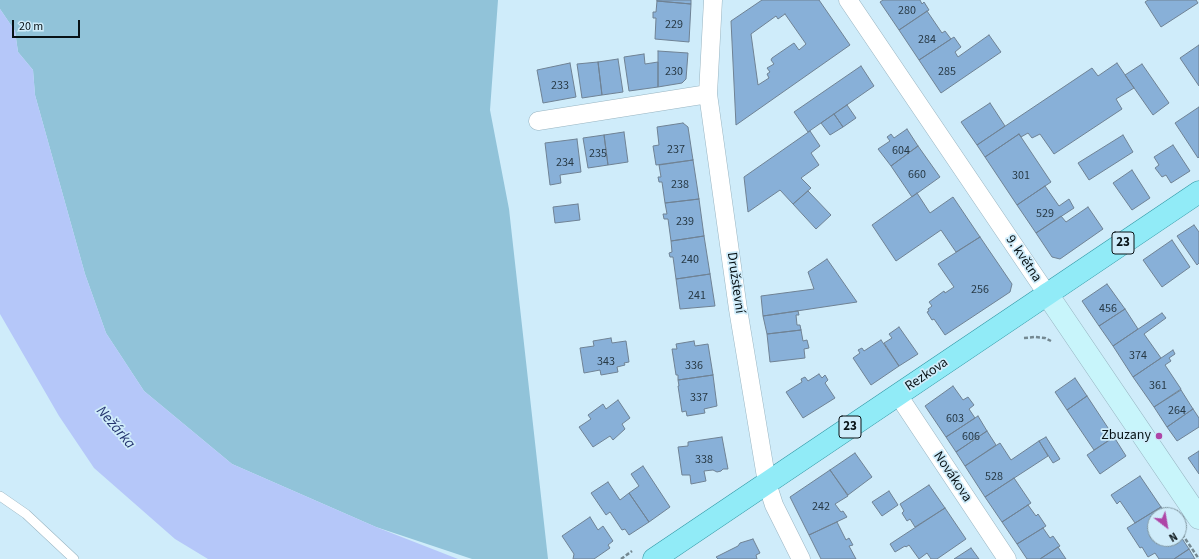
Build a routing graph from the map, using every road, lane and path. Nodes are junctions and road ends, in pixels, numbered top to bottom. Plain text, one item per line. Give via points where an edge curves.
1 (713, 0) edge
2 (848, 0) edge
3 (708, 94) junction
4 (538, 121) dead end
5 (1199, 192) edge
6 (1047, 294) junction
7 (1021, 339) dead end
8 (1056, 345) dead end
9 (898, 395) junction
10 (767, 483) junction
11 (0, 496) edge
12 (1199, 518) edge
13 (1187, 542) edge
14 (74, 559) edge
15 (654, 559) edge
16 (801, 559) edge
17 (1007, 559) edge
18 (1199, 559) edge

1 - 3 street, Družstevní
2 - 6 street, 9. května
3 - 4 street
3 - 10 street, Družstevní via 738,310
5 - 6 main road, Rezkova / 23
6 - 9 main road, Rezkova / 23
6 - 12 main road, 9. května
7 - 8 path via 1045,338
9 - 10 main road, Rezkova / 23
9 - 17 street, Novákova
10 - 15 main road, Rezkova / 23
10 - 16 street, Družstevní via 774,506
11 - 14 lane via 26,514
13 - 18 path

